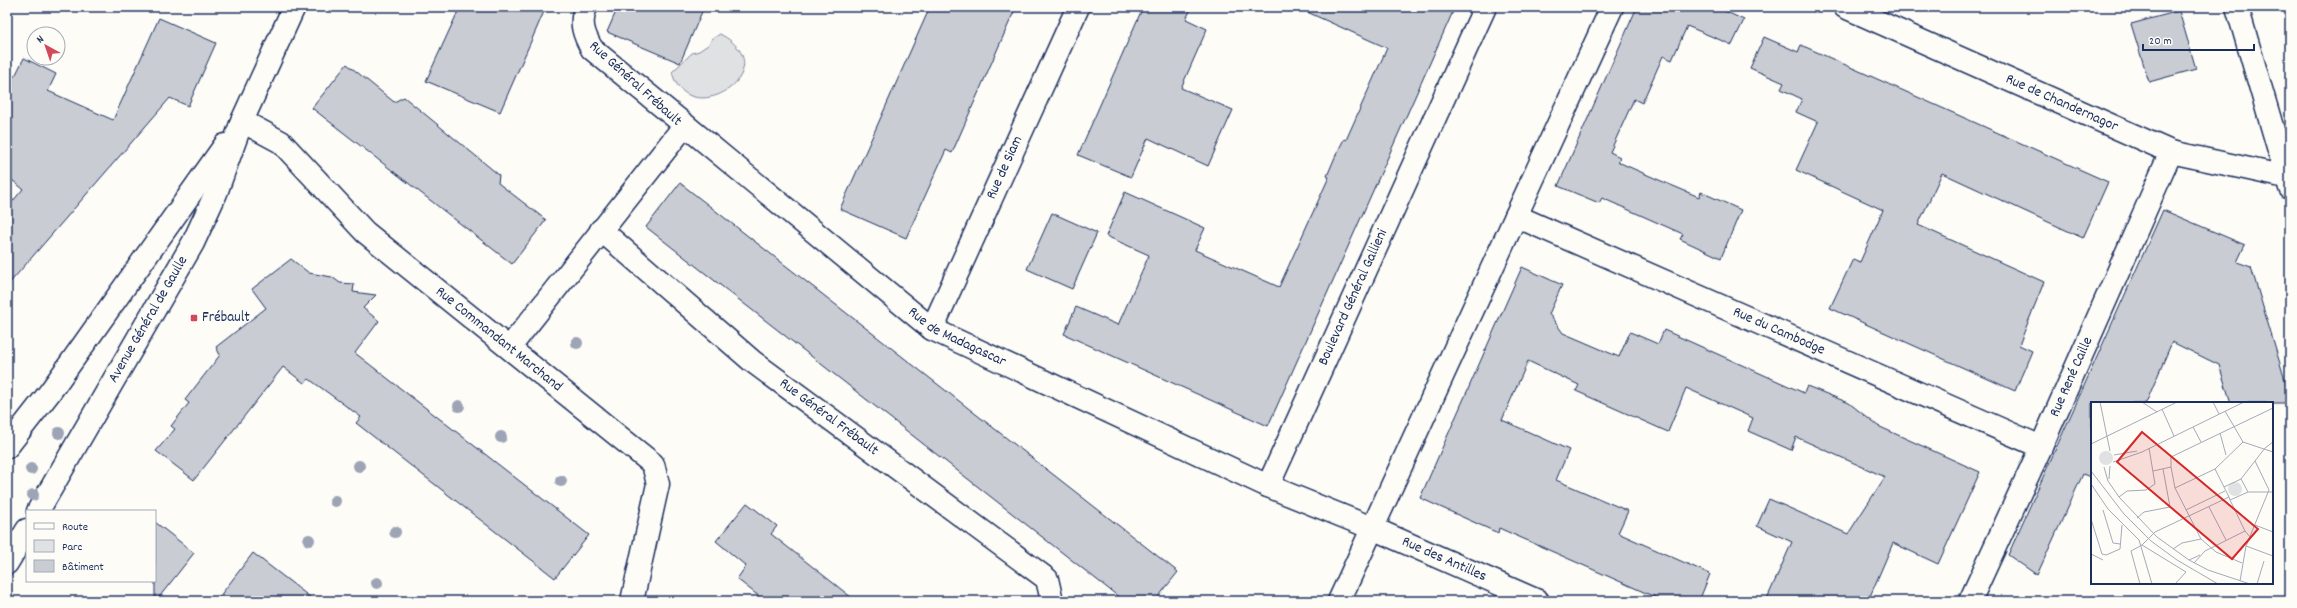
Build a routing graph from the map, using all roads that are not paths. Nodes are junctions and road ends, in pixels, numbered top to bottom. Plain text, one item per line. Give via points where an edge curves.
1 (294, 7) edge
2 (586, 7) edge
3 (1078, 7) edge
4 (1485, 7) edge
5 (1612, 7) edge
6 (1845, 7) edge
7 (2237, 7) edge
8 (242, 121) junction
9 (685, 125) junction
10 (2171, 152) junction
11 (2288, 183) edge
12 (1516, 216) junction
13 (602, 230) junction
14 (932, 329) junction
15 (510, 347) junction
16 (7, 447) edge
17 (2041, 447) junction
18 (1268, 486) junction
19 (39, 510) edge
20 (1372, 528) junction
21 (26, 532) edge
22 (7, 563) edge
23 (632, 601) edge
24 (1052, 601) edge
25 (1339, 601) edge
26 (1538, 601) edge
27 (1970, 601) edge

1 - 8 street, Avenue Général de Gaulle
2 - 9 street, Rue Général Frébault via 583,14 583,34 592,49
3 - 14 street, Rue de Siam
4 - 18 street, Boulevard Général Gallieni
5 - 12 street
6 - 10 street, Rue de Chandernagor
7 - 11 street
8 - 15 street, Rue Commandant Marchand via 281,142 364,232
8 - 16 street, Avenue Général de Gaulle via 60,379
8 - 19 street, Avenue Général de Gaulle via 216,193 193,243
9 - 13 street, Rue Général Frébault
9 - 14 street, Rue de Madagascar
10 - 11 street, Rue de Chandernagor
10 - 17 street, Rue René Caille
12 - 17 street, Rue du Cambodge
12 - 20 street
13 - 15 street, Rue Général Frébault
13 - 24 street, Rue Général Frébault via 752,361 1047,579
14 - 18 street, Rue de Madagascar
15 - 23 street, Rue Commandant Marchand via 653,464 658,484
17 - 27 street, Rue René Caille
18 - 20 street
20 - 25 street
20 - 26 street, Rue des Antilles
21 - 22 street

